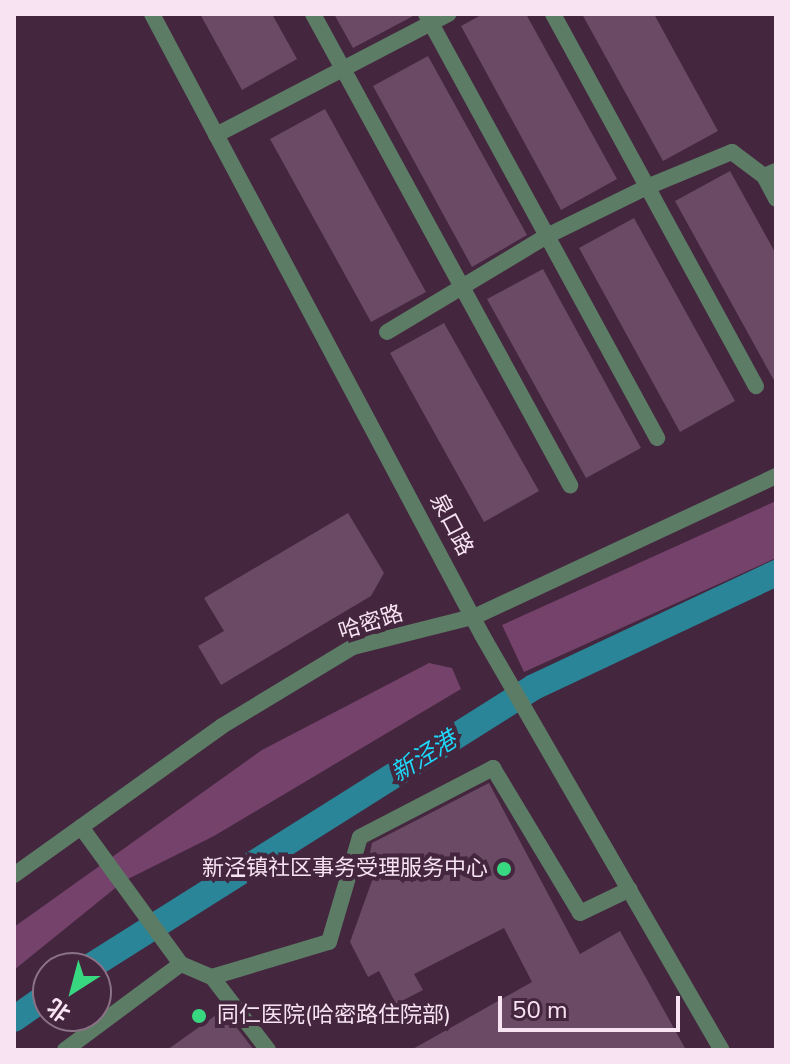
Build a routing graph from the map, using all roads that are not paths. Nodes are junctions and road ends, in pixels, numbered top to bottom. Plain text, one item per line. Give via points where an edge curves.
1 (152, 14) edge
2 (313, 14) edge
3 (448, 14) edge
4 (553, 14) edge
5 (428, 19) edge
6 (343, 69) junction
7 (216, 135) junction
8 (770, 174) edge
9 (647, 187) junction
10 (776, 199) edge
11 (547, 236) junction
12 (463, 289) junction
13 (387, 332) dead end
14 (756, 386) dead end
15 (657, 438) dead end
16 (776, 476) edge
17 (570, 485) dead end
18 (476, 616) junction
19 (81, 827) junction
20 (14, 875) edge
21 (630, 889) junction
22 (181, 964) junction
23 (212, 977) junction
24 (65, 1050) edge
25 (268, 1050) edge
26 (722, 1050) edge

1 - 7 street, 泉口路
2 - 6 street
3 - 5 street
4 - 9 street
5 - 6 street
5 - 11 street
6 - 7 street
6 - 12 street
7 - 18 street, 泉口路
8 - 9 street via 732,152
8 - 10 street
9 - 11 street
9 - 14 street
11 - 12 street
11 - 15 street
12 - 13 street
12 - 17 street
16 - 18 street, 哈密路
18 - 19 street, 哈密路 via 353,647 222,726
18 - 21 street, 泉口路 via 482,635
19 - 20 street, 哈密路
19 - 22 street
21 - 23 street via 580,913 493,768 360,837 329,942
21 - 26 street, 泉口路
22 - 23 street
22 - 24 street
23 - 25 street

